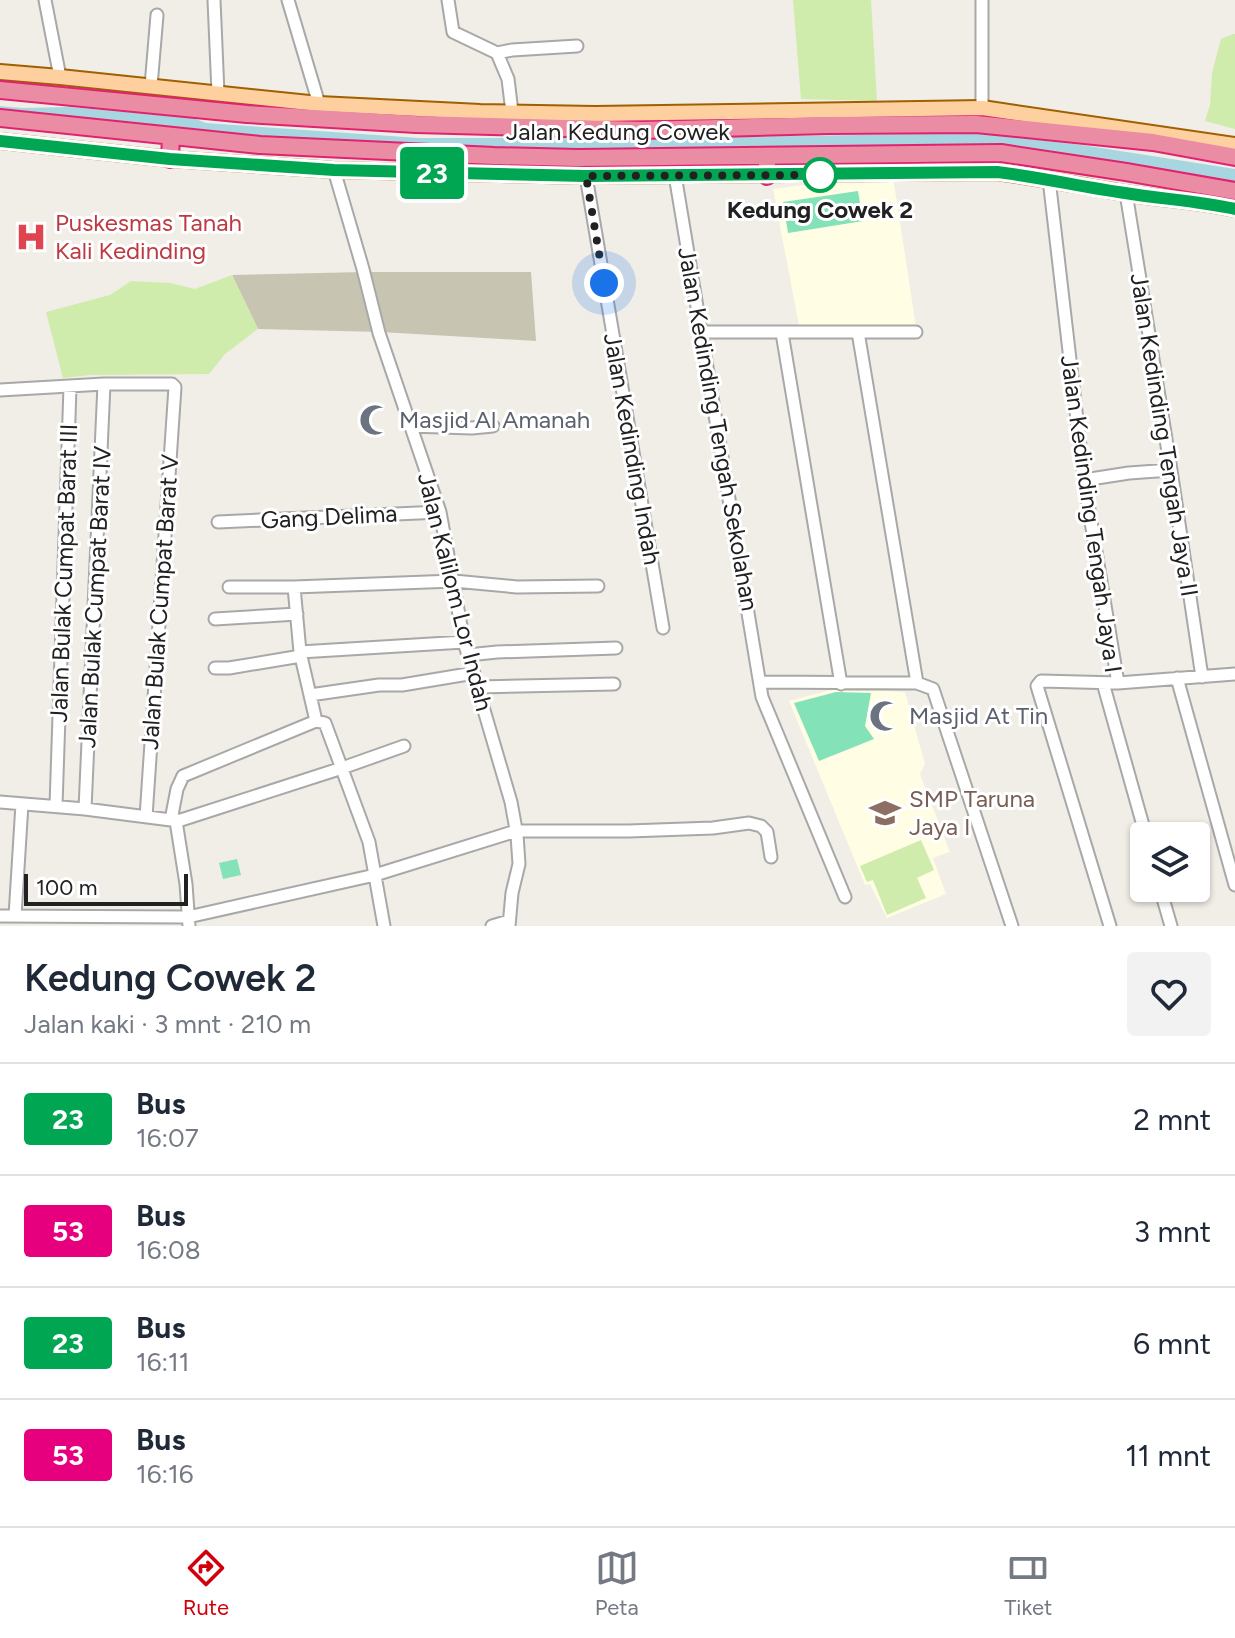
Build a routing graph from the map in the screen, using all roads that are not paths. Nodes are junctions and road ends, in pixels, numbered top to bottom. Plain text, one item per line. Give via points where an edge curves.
1 (45, 0) edge
2 (214, 0) edge
3 (288, 0) edge
4 (448, 0) edge
5 (982, 0) edge
6 (157, 15) dead end
7 (577, 46) dead end
8 (497, 53) junction
9 (0, 72) edge
10 (60, 77) junction
11 (151, 86) junction
12 (0, 90) edge
13 (218, 93) junction
14 (319, 104) junction
15 (982, 108) junction
16 (29, 109) junction
17 (57, 111) junction
18 (512, 112) junction
19 (642, 113) junction
20 (0, 118) edge
21 (642, 130) junction
22 (171, 136) junction
23 (0, 141) edge
24 (1235, 145) edge
25 (767, 156) junction
26 (1235, 157) edge
27 (170, 159) junction
28 (334, 170) junction
29 (675, 175) junction
30 (586, 176) junction
31 (767, 176) junction
32 (1049, 179) junction
33 (1235, 191) edge
34 (1126, 193) junction
35 (1235, 209) edge
36 (702, 332) junction
37 (858, 332) junction
38 (916, 332) dead end
39 (782, 333) junction
40 (104, 384) junction
41 (70, 387) junction
42 (0, 390) edge
43 (410, 426) junction
44 (493, 426) dead end
45 (1171, 470) junction
46 (1084, 480) junction
47 (440, 512) junction
48 (218, 522) dead end
49 (454, 581) junction
50 (598, 586) dead end
51 (229, 587) dead end
52 (294, 587) junction
53 (297, 614) junction
54 (215, 619) dead end
55 (663, 628) dead end
56 (464, 642) junction
57 (616, 648) dead end
58 (301, 654) junction
59 (468, 655) junction
60 (215, 668) dead end
61 (474, 673) junction
62 (1235, 674) edge
63 (1202, 677) junction
64 (1177, 678) junction
65 (761, 682) junction
66 (917, 683) junction
67 (1103, 683) junction
68 (1118, 683) junction
69 (614, 684) dead end
70 (841, 684) junction
71 (479, 687) junction
72 (310, 695) junction
73 (316, 721) junction
74 (404, 746) dead end
75 (342, 768) junction
76 (0, 802) edge
77 (22, 804) junction
78 (56, 806) junction
79 (85, 809) junction
80 (146, 817) junction
81 (174, 820) junction
82 (1142, 822) edge
83 (516, 831) junction
84 (771, 857) dead end
85 (375, 875) junction
86 (1235, 885) edge
87 (845, 897) dead end
88 (1164, 902) edge
89 (0, 916) edge
90 (15, 916) junction
91 (188, 922) edge
92 (509, 923) edge
93 (384, 926) edge
94 (492, 926) edge
95 (1012, 926) edge
96 (1110, 926) edge
97 (1171, 926) edge

1 - 10 street
2 - 13 street
3 - 14 street
4 - 8 street via 453,32
5 - 15 street
6 - 11 street
7 - 8 street
8 - 18 street via 508,79
9 - 10 main road, Jalan Kedung Cowek
10 - 11 main road, Jalan Kedung Cowek
11 - 13 main road, Jalan Kedung Cowek
12 - 16 highway, Jalan Kedung Cowek
13 - 14 main road, Jalan Kedung Cowek
14 - 18 main road, Jalan Kedung Cowek
15 - 19 main road, Jalan Kedung Cowek
15 - 24 main road, Jalan Kedung Cowek
16 - 17 highway, Jalan Kedung Cowek
16 - 17 highway, Jalan Kedung Cowek
16 - 20 highway, Jalan Kedung Cowek
17 - 21 highway, Jalan Kedung Cowek
17 - 22 highway, Jalan Kedung Cowek
18 - 19 main road, Jalan Kedung Cowek
19 - 21 highway
21 - 26 highway, Jalan Kedung Cowek via 976,124 1153,142
22 - 25 highway, Jalan Kedung Cowek via 494,156
22 - 27 highway
23 - 27 main road, Jalan Kedung Cowek
25 - 31 highway
25 - 33 highway, Jalan Kedung Cowek via 1001,153
27 - 28 main road, Jalan Kedung Cowek
28 - 30 main road, Jalan Kedung Cowek
28 - 43 street, Jalan Kalilom Lor Indah
29 - 30 main road, Jalan Kedung Cowek
29 - 31 main road, Jalan Kedung Cowek
29 - 36 street, Jalan Kedinding Tengah Sekolahan
30 - 55 street, Jalan Kedinding Indah
31 - 32 main road, Jalan Kedung Cowek via 997,172
32 - 34 main road, Jalan Kedung Cowek
32 - 46 street, Jalan Kedinding Tengah Jaya I
34 - 35 main road, Jalan Kedung Cowek
34 - 45 street, Jalan Kedinding Tengah Jaya II
36 - 39 street
36 - 65 street, Jalan Kedinding Tengah Sekolahan
37 - 38 street
37 - 39 street
37 - 66 street
39 - 70 street
40 - 41 street
40 - 79 street, Jalan Bulak Cumpat Barat IV
40 - 80 street, Jalan Bulak Cumpat Barat V via 175,387
41 - 42 street
41 - 78 street, Jalan Bulak Cumpat Barat III
43 - 44 street
43 - 47 street, Jalan Kalilom Lor Indah
45 - 46 street
45 - 63 street, Jalan Kedinding Tengah Jaya II
46 - 68 street, Jalan Kedinding Tengah Jaya I
47 - 48 street, Gang Delima
47 - 49 street, Jalan Kalilom Lor Indah
49 - 50 street
49 - 52 street
49 - 56 street, Jalan Kalilom Lor Indah
51 - 52 street
52 - 53 street
53 - 54 street
53 - 58 street
56 - 58 street
56 - 59 street, Jalan Kalilom Lor Indah
57 - 59 street
58 - 60 street
58 - 72 street
59 - 61 street, Jalan Kalilom Lor Indah
61 - 71 street, Jalan Kalilom Lor Indah
61 - 72 street
62 - 63 street
63 - 64 street
64 - 68 street
64 - 86 street
65 - 70 street
65 - 87 street, Jalan Kedinding Tengah Sekolahan via 762,697
66 - 70 street
66 - 95 street via 934,691
67 - 68 street, Jalan Kedinding Tengah Jaya I
67 - 82 street, Jalan Kedinding Tengah Jaya I
67 - 96 street via 1041,681 1037,686
69 - 71 street
71 - 83 street, Jalan Kalilom Lor Indah
72 - 73 street
73 - 75 street via 327,726
73 - 81 street via 183,776
74 - 75 street
75 - 81 street
75 - 85 street
76 - 77 street
77 - 78 street
77 - 90 street
78 - 79 street
79 - 80 street
80 - 81 street
81 - 91 street
83 - 84 street via 749,823 767,832
83 - 85 street
83 - 92 street, Jalan Kalilom Lor Indah via 519,864
85 - 91 street
85 - 93 street
88 - 97 street
89 - 90 street
90 - 91 street
92 - 94 street

